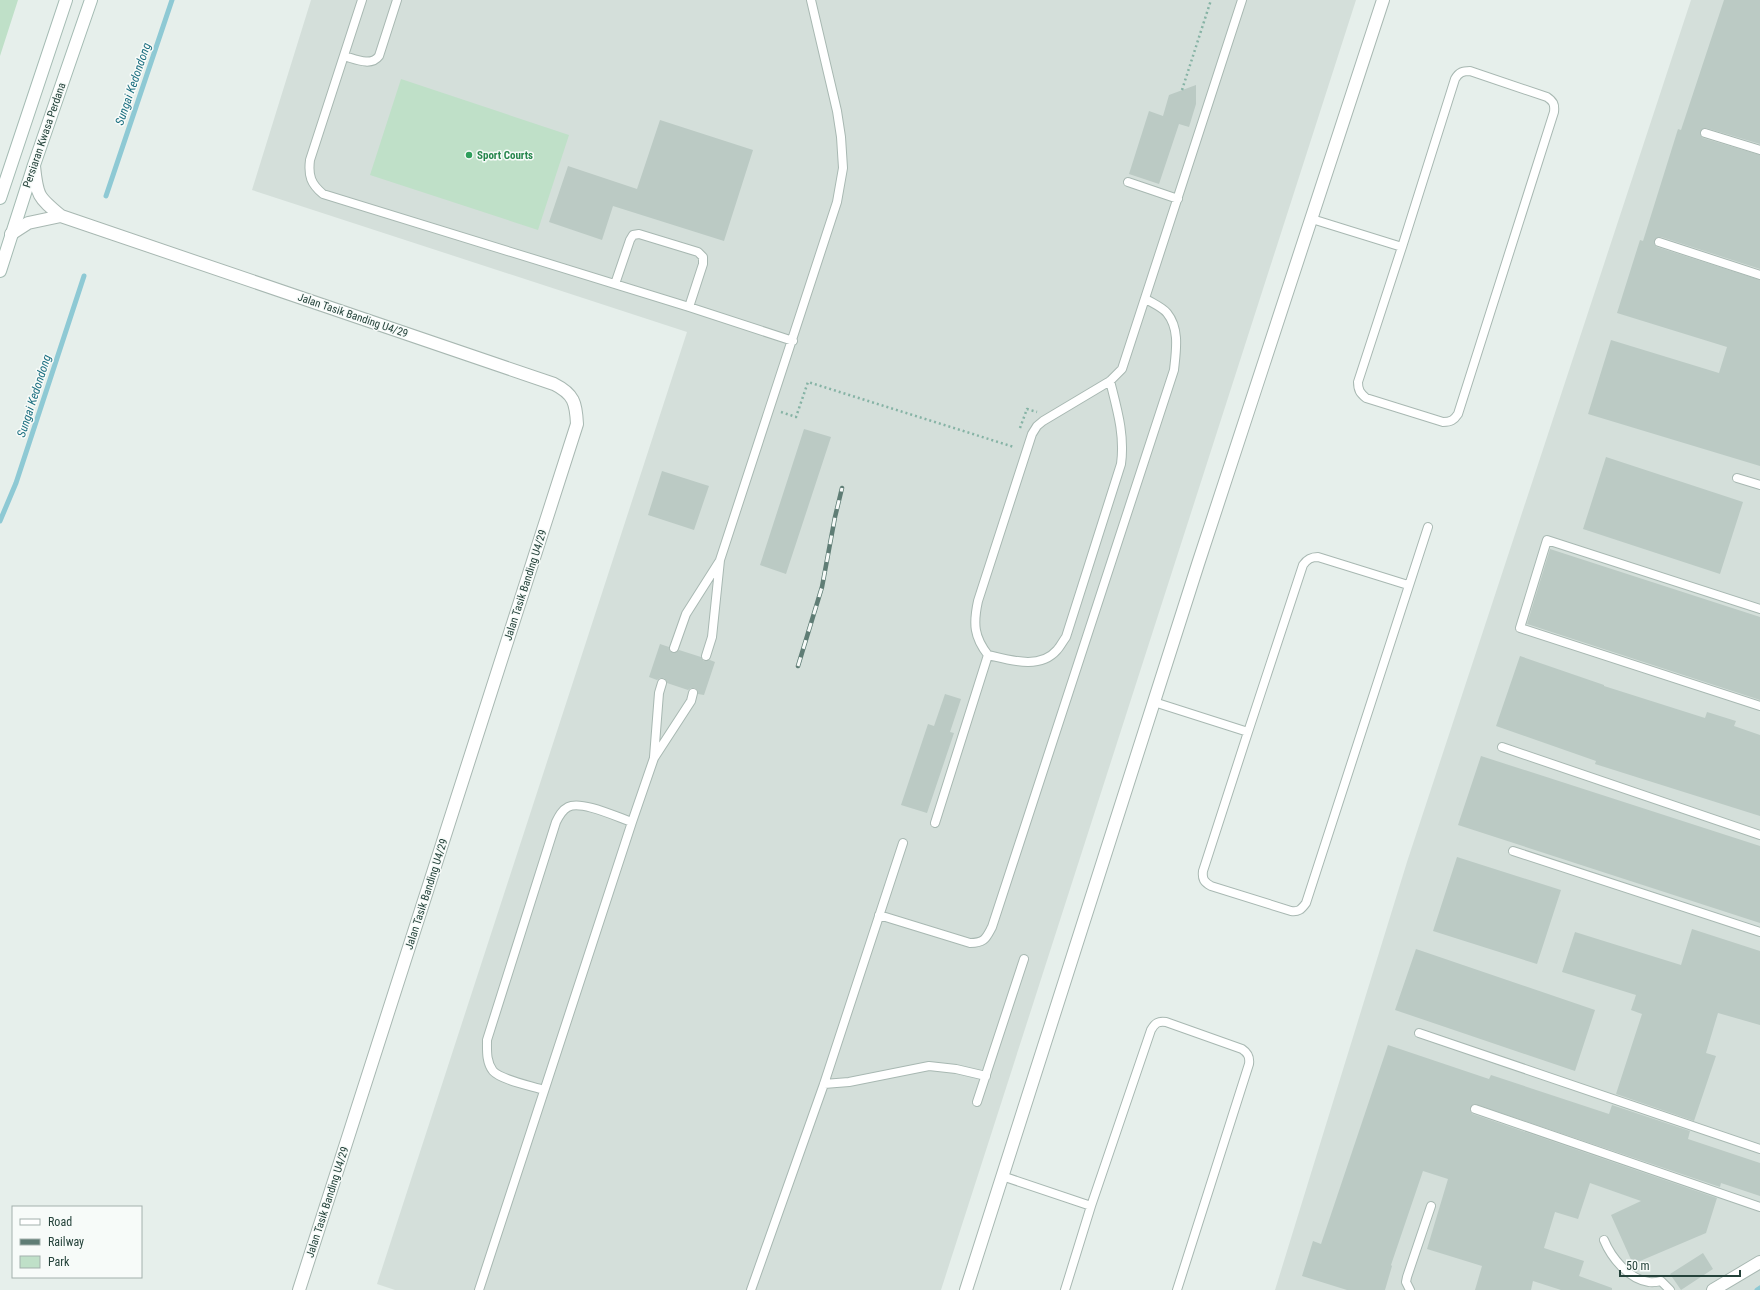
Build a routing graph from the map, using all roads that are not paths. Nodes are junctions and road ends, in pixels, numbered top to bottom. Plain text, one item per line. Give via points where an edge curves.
1 (66, 0) edge
2 (92, 0) edge
3 (362, 0) edge
4 (397, 0) edge
5 (810, 0) edge
6 (1242, 0) edge
7 (1383, 0) edge
8 (344, 56) junction
9 (1705, 133) dead end
10 (1760, 150) edge
11 (34, 165) junction
12 (1128, 182) dead end
13 (0, 198) edge
14 (1178, 199) junction
15 (61, 216) junction
16 (1312, 219) junction
17 (11, 234) junction
18 (1659, 242) dead end
19 (1402, 247) junction
20 (0, 271) edge
21 (1760, 275) edge
22 (615, 284) junction
23 (1146, 299) junction
24 (689, 307) junction
25 (793, 341) junction
26 (1110, 381) junction
27 (1737, 478) dead end
28 (1760, 485) edge
29 (1428, 527) dead end
30 (720, 560) junction
31 (1408, 586) junction
32 (1760, 609) edge
33 (674, 648) dead end
34 (706, 656) dead end
35 (988, 656) junction
36 (662, 683) dead end
37 (693, 693) dead end
38 (1154, 702) junction
39 (1760, 706) edge
40 (1248, 732) junction
41 (1502, 747) dead end
42 (654, 758) junction
43 (632, 822) junction
44 (935, 823) dead end
45 (1760, 835) edge
46 (903, 843) dead end
47 (1512, 851) dead end
48 (879, 916) junction
49 (1760, 932) edge
50 (1024, 959) dead end
51 (1419, 1033) dead end
52 (986, 1076) junction
53 (824, 1084) junction
54 (544, 1090) junction
55 (977, 1102) dead end
56 (1475, 1109) dead end
57 (1760, 1149) edge
58 (1002, 1176) junction
59 (1091, 1206) junction
60 (1431, 1206) dead end
61 (1760, 1207) edge
62 (1604, 1240) dead end
63 (1760, 1262) edge
64 (299, 1290) edge
65 (479, 1290) edge
66 (751, 1290) edge
67 (966, 1290) edge
68 (1065, 1290) edge
69 (1177, 1290) edge
70 (1410, 1290) edge
71 (1670, 1290) edge
72 (1713, 1290) edge

1 - 13 street, Persiaran Kwasa Perdana
2 - 11 street, Persiaran Kwasa Perdana
3 - 8 lane
4 - 8 lane via 376,60 368,62
5 - 25 lane via 836,111 843,168 837,202
6 - 14 lane
7 - 16 street
8 - 22 lane via 310,160 311,181 323,194
9 - 10 lane
11 - 15 street, Jalan Tasik Banding U4/29 via 36,190 44,202
11 - 17 street, Persiaran Kwasa Perdana
12 - 14 lane
14 - 23 lane
15 - 17 street via 28,223
15 - 64 street, Jalan Tasik Banding U4/29 via 554,384 566,390 573,400 576,411 577,424
16 - 19 lane
16 - 38 street
17 - 20 street, Persiaran Kwasa Perdana
18 - 21 lane
19 - 19 lane via 1458,73 1470,71 1552,100 1554,112 1458,414 1449,422 1366,398 1358,388
22 - 24 lane
22 - 24 lane via 633,235 639,234 698,252 703,257 703,264
23 - 26 lane via 1122,369
23 - 48 lane via 1166,312 1174,327 1177,347 1174,370 992,927 980,943 970,943
24 - 25 lane
25 - 30 lane
26 - 35 lane via 1043,421 1032,434 976,607 976,636
26 - 35 lane via 1122,436 1121,464 1066,637 1057,651 1033,662
27 - 28 lane
29 - 31 lane
30 - 33 lane via 686,614
30 - 34 lane via 712,637
31 - 40 lane via 1318,557 1306,560
31 - 40 lane via 1306,903 1297,912 1211,886 1205,883 1202,877
32 - 39 lane via 1547,540 1520,628
35 - 44 lane
36 - 42 lane via 659,692
37 - 42 lane via 691,701
38 - 40 lane
38 - 58 street
41 - 45 lane
42 - 43 lane
43 - 54 lane
43 - 54 lane via 577,805 568,807 556,822 487,1040 487,1053 493,1071 502,1077
46 - 48 lane
47 - 49 lane
48 - 53 lane
50 - 52 lane
51 - 57 lane
52 - 53 lane via 929,1066 849,1082
52 - 55 lane
53 - 66 lane
54 - 65 lane
56 - 61 lane
58 - 59 lane
58 - 67 street
59 - 68 lane
59 - 69 lane via 1154,1024 1166,1022 1247,1052 1249,1064
60 - 70 lane via 1407,1277 1406,1282
62 - 71 lane via 1618,1263 1632,1275 1648,1282 1662,1281
63 - 72 street

